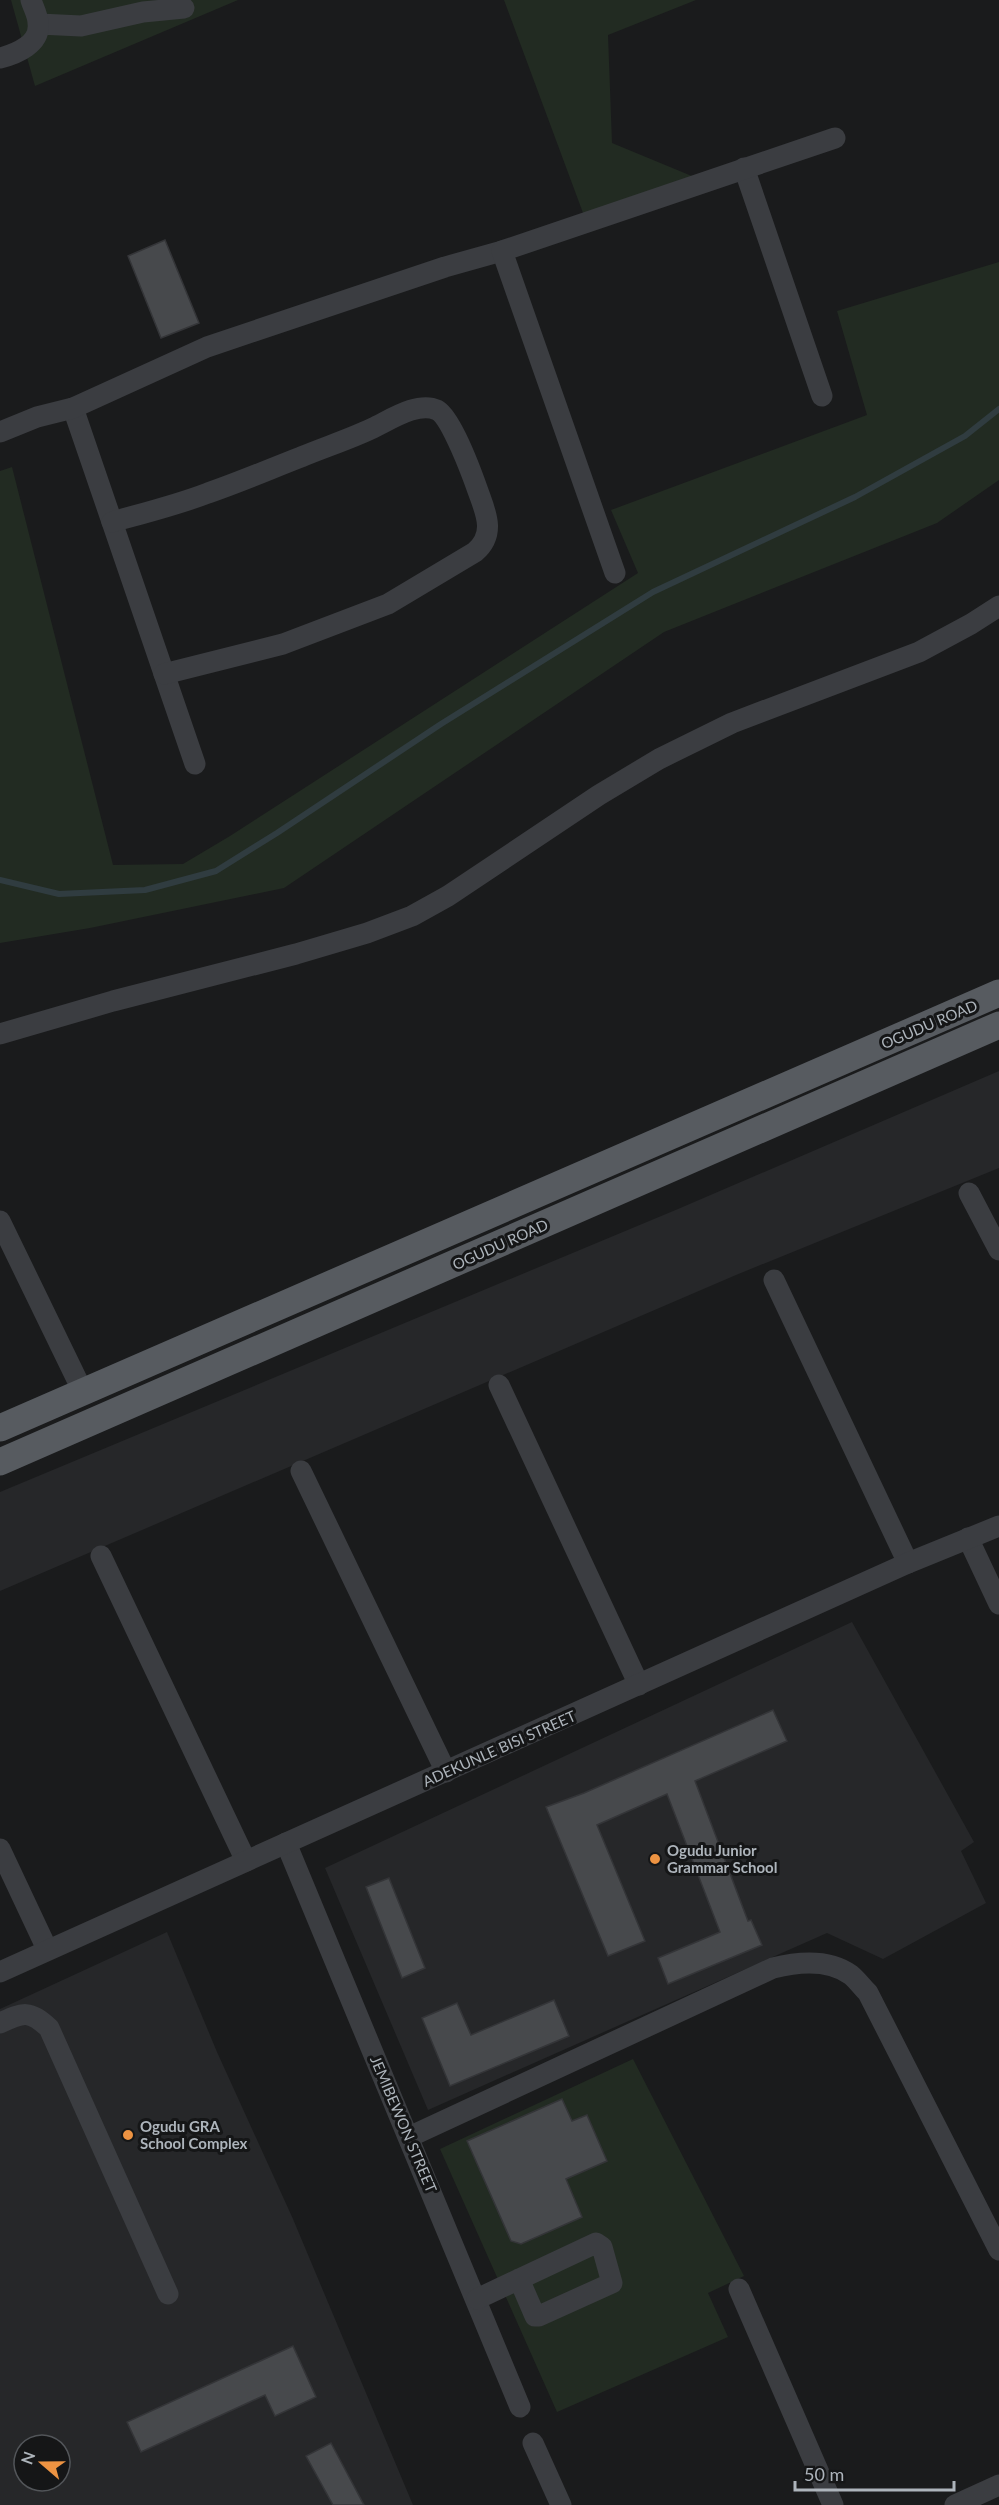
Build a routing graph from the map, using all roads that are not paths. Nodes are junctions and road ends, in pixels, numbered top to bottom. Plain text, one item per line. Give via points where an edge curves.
1 (31, 0) edge
2 (184, 8) dead end
3 (39, 24) junction
4 (0, 58) edge
5 (835, 138) dead end
6 (744, 168) junction
7 (502, 251) junction
8 (822, 396) dead end
9 (73, 408) junction
10 (0, 432) edge
11 (112, 522) junction
12 (615, 573) dead end
13 (999, 606) edge
14 (164, 674) junction
15 (195, 764) dead end
16 (999, 993) edge
17 (999, 1025) edge
18 (0, 1034) edge
19 (969, 1193) dead end
20 (0, 1221) edge
21 (999, 1250) edge
22 (774, 1280) dead end
23 (236, 1325) junction
24 (247, 1355) junction
25 (499, 1385) dead end
26 (83, 1392) junction
27 (0, 1428) edge
28 (0, 1462) edge
29 (301, 1471) dead end
30 (999, 1526) edge
31 (968, 1538) junction
32 (101, 1556) dead end
33 (908, 1563) junction
34 (999, 1604) edge
35 (639, 1685) junction
36 (446, 1772) junction
37 (286, 1843) junction
38 (0, 1849) edge
39 (246, 1861) junction
40 (47, 1949) junction
41 (0, 1972) edge
42 (0, 2023) edge
43 (409, 2137) junction
44 (999, 2250) edge
45 (519, 2279) dead end
46 (739, 2289) dead end
47 (168, 2294) dead end
48 (477, 2299) junction
49 (520, 2407) dead end
50 (533, 2444) dead end
51 (999, 2485) edge
52 (561, 2505) edge
53 (832, 2505) edge
54 (954, 2505) edge

1 - 3 street
2 - 3 street via 143,12 81,26
3 - 4 street via 21,52
5 - 6 street
6 - 7 street
6 - 8 street
7 - 9 street via 207,347
7 - 12 street
9 - 10 street
9 - 11 street
11 - 14 street
11 - 14 street via 206,494 426,408 444,415 479,494 489,524 483,546 388,604 283,644
13 - 18 street via 919,652 732,723 659,759 412,916 296,954
14 - 15 street
16 - 23 main road, OGUDU ROAD
17 - 24 main road, OGUDU ROAD
19 - 21 street
20 - 26 street
22 - 33 street
23 - 24 main road
23 - 26 main road, OGUDU ROAD
24 - 28 main road, OGUDU ROAD
25 - 35 street
26 - 27 main road, OGUDU ROAD
29 - 36 street
30 - 31 street, ADEKUNLE BISI STREET
31 - 33 street, ADEKUNLE BISI STREET
31 - 34 street
32 - 39 street
33 - 35 street, ADEKUNLE BISI STREET
35 - 36 street, ADEKUNLE BISI STREET
36 - 37 street, ADEKUNLE BISI STREET
37 - 39 street, ADEKUNLE BISI STREET
37 - 43 street, JEMIBEWON STREET
38 - 40 street
39 - 40 street, ADEKUNLE BISI STREET
40 - 41 street, ADEKUNLE BISI STREET
42 - 47 street via 20,2014 35,2015 49,2028
43 - 44 street via 773,1968 799,1962 824,1965 850,1974 868,1993
43 - 48 street, JEMIBEWON STREET
45 - 48 street
46 - 53 street
48 - 49 street, JEMIBEWON STREET
50 - 52 street
51 - 54 street

